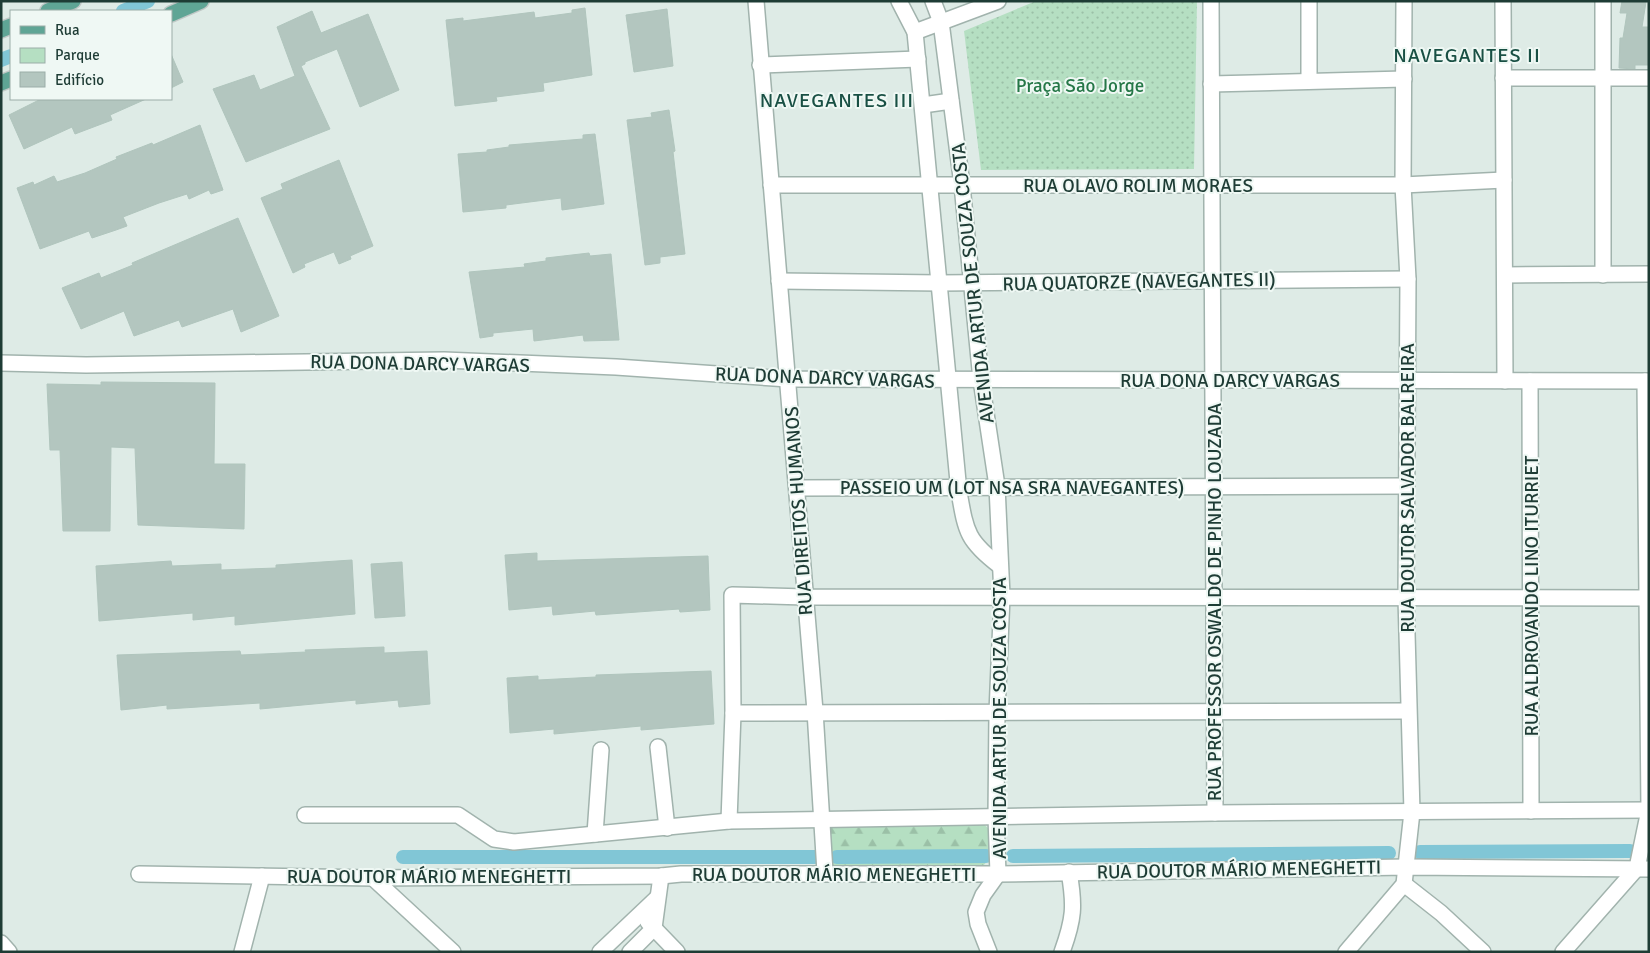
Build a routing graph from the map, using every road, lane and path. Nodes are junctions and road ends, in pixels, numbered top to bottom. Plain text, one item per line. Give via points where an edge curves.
1 (73, 1) edge
2 (201, 1) edge
3 (756, 1) edge
4 (899, 1) edge
5 (932, 1) edge
6 (998, 1) edge
7 (1210, 1) edge
8 (1309, 1) edge
9 (1404, 1) edge
10 (1503, 1) edge
11 (1603, 1) edge
12 (50, 10) edge
13 (172, 14) edge
14 (941, 22) junction
15 (915, 32) junction
16 (918, 59) junction
17 (760, 65) junction
18 (1604, 77) junction
19 (1503, 78) junction
20 (1649, 78) edge
21 (1404, 79) junction
22 (1309, 82) junction
23 (1211, 84) junction
24 (951, 102) junction
25 (923, 105) junction
26 (1504, 180) junction
27 (772, 185) junction
28 (931, 185) junction
29 (962, 185) junction
30 (1212, 185) junction
31 (1403, 185) junction
32 (1649, 274) edge
33 (1505, 275) junction
34 (1603, 275) junction
35 (1408, 278) junction
36 (1212, 280) junction
37 (779, 281) junction
38 (970, 283) junction
39 (940, 284) junction
40 (1, 363) edge
41 (788, 379) junction
42 (949, 380) junction
43 (981, 380) junction
44 (1213, 380) junction
45 (1408, 381) junction
46 (1505, 381) junction
47 (1530, 381) junction
48 (1647, 381) edge
49 (1647, 484) edge
50 (996, 486) junction
51 (1214, 486) junction
52 (1406, 486) junction
53 (797, 488) junction
54 (1000, 566) junction
55 (1002, 596) junction
56 (1214, 596) junction
57 (805, 597) junction
58 (1406, 598) junction
59 (1531, 598) junction
60 (1648, 598) edge
61 (1648, 706) edge
62 (1408, 711) junction
63 (815, 712) junction
64 (997, 712) junction
65 (1215, 712) junction
66 (733, 713) junction
67 (658, 747) dead end
68 (602, 750) dead end
69 (1649, 810) edge
70 (1532, 811) junction
71 (1412, 812) junction
72 (1216, 813) junction
73 (305, 815) dead end
74 (996, 817) junction
75 (822, 820) junction
76 (729, 821) junction
77 (667, 828) junction
78 (595, 834) junction
79 (1406, 867) junction
80 (1643, 868) edge
81 (825, 872) junction
82 (1069, 872) junction
83 (139, 874) dead end
84 (998, 874) junction
85 (262, 876) junction
86 (660, 876) junction
87 (373, 878) junction
88 (1404, 884) junction
89 (657, 898) junction
90 (639, 915) junction
91 (654, 928) junction
92 (1, 943) edge
93 (9, 952) edge
94 (242, 952) edge
95 (453, 952) edge
96 (600, 952) edge
97 (630, 952) edge
98 (677, 952) edge
99 (989, 952) edge
100 (1062, 952) edge
101 (1346, 952) edge
102 (1483, 952) edge
103 (1563, 952) edge

1 - 12 main road
2 - 13 main road
3 - 17 street, RUA DIREITOS HUMANOS
4 - 15 street, AVENIDA ARTUR DE SOUZA COSTA
5 - 14 street, AVENIDA ARTUR DE SOUZA COSTA
6 - 14 street
7 - 23 street, RUA PROFESSOR OSWALDO DE PINHO LOUZADA
8 - 22 street
9 - 21 street, RUA DOUTOR SALVADOR BALREIRA
10 - 19 street
11 - 18 street
14 - 15 street
14 - 24 street, AVENIDA ARTUR DE SOUZA COSTA
15 - 16 street, AVENIDA ARTUR DE SOUZA COSTA
16 - 17 street
16 - 25 street, AVENIDA ARTUR DE SOUZA COSTA
17 - 27 street, RUA DIREITOS HUMANOS
18 - 19 street
18 - 20 street
18 - 34 street
19 - 26 street
21 - 22 street
21 - 31 street, RUA DOUTOR SALVADOR BALREIRA
22 - 23 street
23 - 30 street, RUA PROFESSOR OSWALDO DE PINHO LOUZADA
24 - 25 street
24 - 29 street, AVENIDA ARTUR DE SOUZA COSTA
25 - 28 street, AVENIDA ARTUR DE SOUZA COSTA
26 - 31 street, RUA OLAVO ROLIM MORAES
26 - 33 street
27 - 28 street, RUA OLAVO ROLIM MORAES
27 - 37 street, RUA DIREITOS HUMANOS
28 - 29 street, RUA OLAVO ROLIM MORAES
28 - 39 street, AVENIDA ARTUR DE SOUZA COSTA
29 - 30 street, RUA OLAVO ROLIM MORAES
29 - 38 street, AVENIDA ARTUR DE SOUZA COSTA
30 - 31 street, RUA OLAVO ROLIM MORAES
30 - 36 street, RUA PROFESSOR OSWALDO DE PINHO LOUZADA
31 - 35 street, RUA DOUTOR SALVADOR BALREIRA
32 - 34 street
33 - 34 street
33 - 46 street
35 - 36 street, RUA QUATORZE (NAVEGANTES II)
35 - 45 street, RUA DOUTOR SALVADOR BALREIRA
36 - 38 street, RUA QUATORZE (NAVEGANTES II)
36 - 44 street, RUA PROFESSOR OSWALDO DE PINHO LOUZADA
37 - 39 street, RUA QUATORZE (NAVEGANTES II)
37 - 41 street, RUA DIREITOS HUMANOS
38 - 39 street, RUA QUATORZE (NAVEGANTES II)
38 - 43 street, AVENIDA ARTUR DE SOUZA COSTA
39 - 42 street, AVENIDA ARTUR DE SOUZA COSTA
40 - 41 street, RUA DONA DARCY VARGAS via 86,365 444,360
41 - 42 street, RUA DONA DARCY VARGAS
41 - 53 street, RUA DIREITOS HUMANOS
42 - 43 street, RUA DONA DARCY VARGAS
42 - 54 street, AVENIDA ARTUR DE SOUZA COSTA via 965,526 972,542
43 - 44 street, RUA DONA DARCY VARGAS
43 - 50 street, AVENIDA ARTUR DE SOUZA COSTA
44 - 45 street, RUA DONA DARCY VARGAS
44 - 51 street, RUA PROFESSOR OSWALDO DE PINHO LOUZADA
45 - 46 street, RUA DONA DARCY VARGAS
45 - 52 street, RUA DOUTOR SALVADOR BALREIRA
46 - 47 street, RUA DONA DARCY VARGAS
47 - 48 street, RUA DONA DARCY VARGAS
47 - 59 street, RUA ALDROVANDO LINO ITURRIET
48 - 49 street
49 - 60 street
50 - 51 street, PASSEIO UM (LOT NSA SRA NAVEGANTES)
50 - 53 street, PASSEIO UM (LOT NSA SRA NAVEGANTES)
50 - 54 street, AVENIDA ARTUR DE SOUZA COSTA
51 - 52 street, PASSEIO UM (LOT NSA SRA NAVEGANTES)
51 - 56 street, RUA PROFESSOR OSWALDO DE PINHO LOUZADA
52 - 58 street, RUA DOUTOR SALVADOR BALREIRA
53 - 57 street, RUA DIREITOS HUMANOS
54 - 55 street, AVENIDA ARTUR DE SOUZA COSTA
55 - 56 street
55 - 57 street
55 - 64 street, AVENIDA ARTUR DE SOUZA COSTA
56 - 58 street
56 - 65 street, RUA PROFESSOR OSWALDO DE PINHO LOUZADA
57 - 63 street, RUA DIREITOS HUMANOS
57 - 66 street via 732,595
58 - 59 street
58 - 62 street, RUA DOUTOR SALVADOR BALREIRA
59 - 60 street
59 - 70 street, RUA ALDROVANDO LINO ITURRIET
60 - 61 street
61 - 69 street
62 - 65 street
62 - 71 street, RUA DOUTOR SALVADOR BALREIRA
63 - 64 street
63 - 66 street
63 - 75 street, RUA DIREITOS HUMANOS
64 - 65 street
64 - 74 street, AVENIDA ARTUR DE SOUZA COSTA
65 - 72 street, RUA PROFESSOR OSWALDO DE PINHO LOUZADA
66 - 76 street
67 - 77 street
68 - 78 street
69 - 70 street, RUA DOUTOR MÁRIO MENEGHETTI
69 - 80 street
70 - 71 street, RUA DOUTOR MÁRIO MENEGHETTI
71 - 72 street, RUA DOUTOR MÁRIO MENEGHETTI
71 - 79 street, RUA DOUTOR SALVADOR BALREIRA
72 - 74 street, RUA DOUTOR MÁRIO MENEGHETTI
73 - 78 street, RUA DOUTOR MÁRIO MENEGHETTI via 458,815 494,839 514,842
74 - 75 street, RUA DOUTOR MÁRIO MENEGHETTI
74 - 84 street, AVENIDA ARTUR DE SOUZA COSTA
75 - 76 street, RUA DOUTOR MÁRIO MENEGHETTI
75 - 81 street, RUA DIREITOS HUMANOS
76 - 77 street, RUA DOUTOR MÁRIO MENEGHETTI
77 - 78 street, RUA DOUTOR MÁRIO MENEGHETTI
79 - 80 street, RUA DOUTOR MÁRIO MENEGHETTI
79 - 82 street, RUA DOUTOR MÁRIO MENEGHETTI
79 - 88 street, RUA DOUTOR SALVADOR BALREIRA
80 - 103 street
81 - 84 street, RUA DOUTOR MÁRIO MENEGHETTI
81 - 86 street, RUA DOUTOR MÁRIO MENEGHETTI
82 - 84 street, RUA DOUTOR MÁRIO MENEGHETTI
82 - 100 street via 1074,903 1071,926
83 - 85 street, RUA DOUTOR MÁRIO MENEGHETTI
84 - 99 street, AVENIDA ARTUR DE SOUZA COSTA via 976,912
85 - 87 street, RUA DOUTOR MÁRIO MENEGHETTI
85 - 94 street
86 - 87 street, RUA DOUTOR MÁRIO MENEGHETTI
86 - 89 street
87 - 95 street
88 - 101 street
88 - 102 street
89 - 90 street
89 - 91 street
90 - 91 street
90 - 96 street
91 - 97 street
91 - 98 street
92 - 93 street

